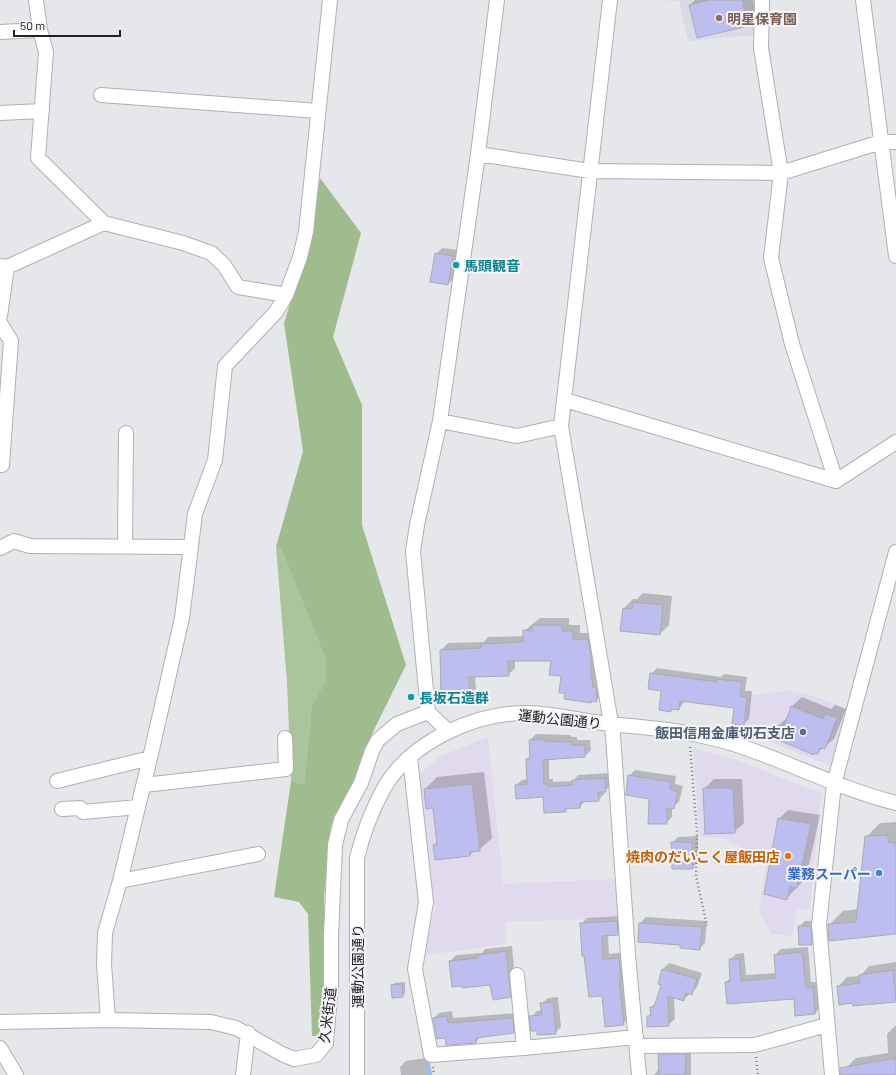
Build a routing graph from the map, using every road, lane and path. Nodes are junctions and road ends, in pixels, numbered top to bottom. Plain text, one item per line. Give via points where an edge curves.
1 (36, 0) edge
2 (330, 0) edge
3 (497, 0) edge
4 (610, 0) edge
5 (762, 0) edge
6 (862, 0) edge
7 (40, 30) junction
8 (0, 32) edge
9 (101, 95) dead end
10 (42, 111) junction
11 (318, 111) junction
12 (0, 113) edge
13 (880, 142) junction
14 (896, 142) edge
15 (478, 154) junction
16 (590, 171) junction
17 (781, 173) junction
18 (104, 223) junction
19 (896, 256) edge
20 (4, 267) edge
21 (286, 295) junction
22 (0, 316) edge
23 (0, 323) edge
24 (565, 400) junction
25 (440, 421) junction
26 (561, 426) junction
27 (126, 433) dead end
28 (896, 442) edge
29 (2, 465) dead end
30 (836, 481) junction
31 (125, 546) junction
32 (190, 547) junction
33 (0, 548) edge
34 (896, 552) edge
35 (428, 712) junction
36 (610, 724) junction
37 (448, 731) junction
38 (694, 733) junction
39 (285, 738) dead end
40 (150, 758) junction
41 (410, 758) junction
42 (57, 781) dead end
43 (834, 784) junction
44 (144, 785) junction
45 (896, 803) edge
46 (138, 807) junction
47 (62, 809) dead end
48 (258, 854) dead end
49 (120, 881) junction
50 (707, 926) dead end
51 (517, 975) dead end
52 (108, 1020) junction
53 (0, 1022) edge
54 (827, 1025) junction
55 (248, 1033) junction
56 (637, 1041) junction
57 (0, 1048) edge
58 (524, 1048) junction
59 (16, 1075) edge
60 (243, 1075) edge
61 (357, 1075) edge
62 (639, 1075) edge
63 (832, 1075) edge

1 - 7 street
2 - 11 street
3 - 15 street
4 - 16 street
5 - 17 street via 761,48
6 - 13 street
7 - 8 street
7 - 10 street via 46,52
9 - 11 street
10 - 12 street
10 - 18 street via 38,158
11 - 21 street via 306,232
13 - 14 street
13 - 17 street
13 - 19 street
15 - 16 street
15 - 25 street
16 - 17 street
16 - 24 street
17 - 30 street via 771,258 792,344
18 - 20 street
18 - 21 street via 183,243 211,254 224,265 238,287
20 - 22 street
21 - 32 street via 276,312 224,366 215,460 195,514
23 - 29 street via 12,341
24 - 26 street
24 - 30 street
25 - 26 street via 517,436
25 - 35 street via 413,551
26 - 36 street
27 - 31 street
28 - 30 street
31 - 32 street
31 - 33 street via 30,546 14,541
32 - 40 street via 182,618
34 - 43 street
35 - 37 street
35 - 55 street, 久米街道 via 401,722 378,740 361,783 341,820 335,852 331,984 326,1044 316,1056 294,1059
36 - 37 street, 運動公園通り via 530,713 500,714
36 - 38 street, 運動公園通り
36 - 56 street via 613,735
37 - 41 street, 運動公園通り
38 - 43 street, 運動公園通り via 767,755
38 - 50 path via 690,744 696,876
39 - 44 street via 286,769
40 - 42 street
40 - 44 street
41 - 58 street via 426,902 415,969 431,1055
41 - 61 street, 運動公園通り via 385,786 363,834 357,858
43 - 45 street, 運動公園通り
43 - 54 street via 819,925
44 - 46 street
46 - 47 street via 83,812 80,808
46 - 49 street
48 - 49 street
49 - 52 street via 105,932 104,964
51 - 58 street
52 - 53 street, 久米街道
52 - 55 street, 久米街道 via 211,1022
54 - 56 street via 755,1045
54 - 63 street
55 - 60 street
56 - 58 street
56 - 62 street
57 - 59 street

